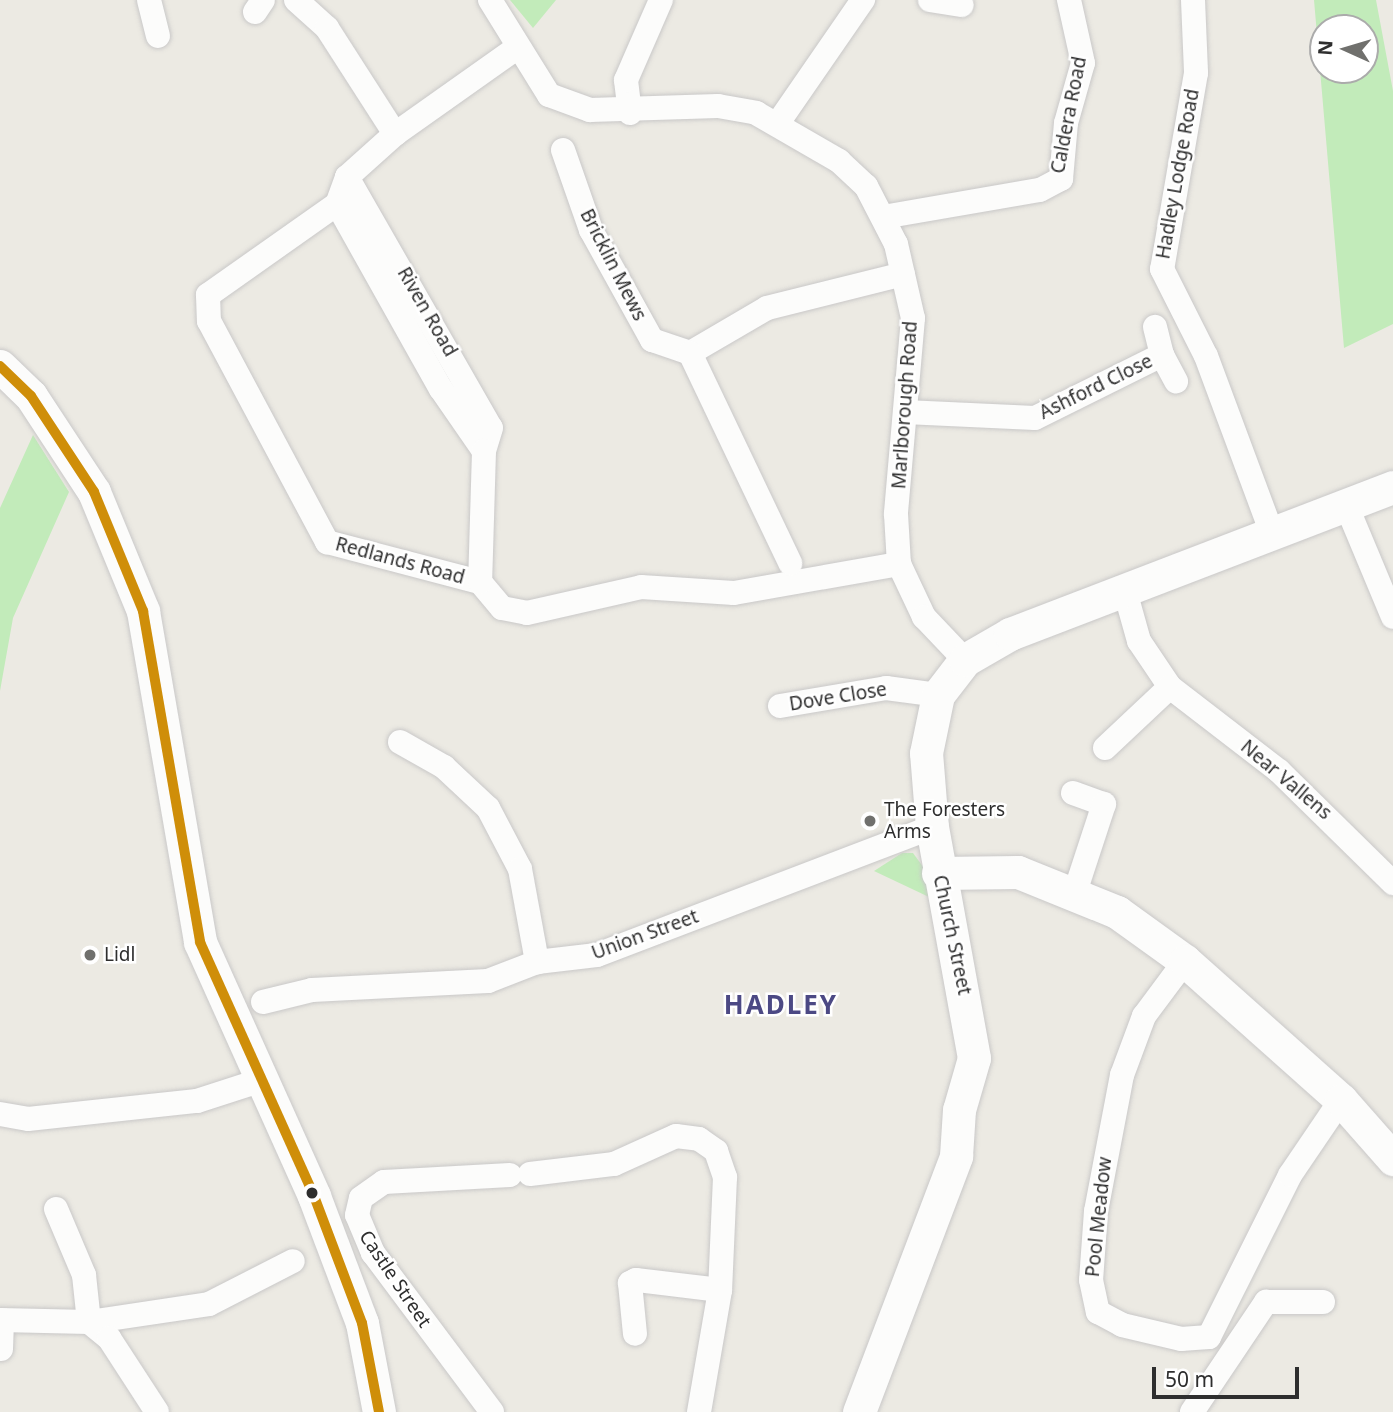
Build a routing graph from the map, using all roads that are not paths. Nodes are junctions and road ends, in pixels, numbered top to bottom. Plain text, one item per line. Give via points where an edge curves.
1 (149, 0) edge
2 (296, 0) edge
3 (490, 0) edge
4 (661, 0) edge
5 (863, 0) edge
6 (930, 0) edge
7 (1069, 0) edge
8 (1193, 0) edge
9 (962, 5) dead end
10 (158, 36) dead end
11 (518, 47) junction
12 (630, 113) junction
13 (778, 123) junction
14 (395, 134) junction
15 (562, 150) dead end
16 (347, 177) junction
17 (337, 204) junction
18 (883, 217) junction
19 (903, 274) junction
20 (1155, 327) dead end
21 (697, 348) junction
22 (1162, 355) junction
23 (0, 366) edge
24 (1176, 382) dead end
25 (905, 412) junction
26 (484, 450) junction
27 (1393, 487) edge
28 (1347, 507) junction
29 (1273, 536) junction
30 (790, 563) dead end
31 (900, 564) junction
32 (481, 582) junction
33 (1125, 591) junction
34 (1393, 617) edge
35 (965, 660) junction
36 (1170, 687) junction
37 (939, 695) junction
38 (780, 706) dead end
39 (400, 742) dead end
40 (1105, 748) dead end
41 (1073, 793) dead end
42 (932, 827) junction
43 (938, 873) junction
44 (1393, 883) edge
45 (1075, 892) junction
46 (1185, 961) junction
47 (537, 962) junction
48 (263, 1002) dead end
49 (259, 1081) junction
50 (1341, 1100) junction
51 (0, 1114) edge
52 (1393, 1159) edge
53 (56, 1209) dead end
54 (293, 1261) dead end
55 (720, 1290) junction
56 (1323, 1302) dead end
57 (1, 1320) edge
58 (89, 1322) junction
59 (635, 1334) dead end
60 (1, 1349) edge
61 (157, 1412) edge
62 (379, 1412) edge
63 (492, 1412) edge
64 (699, 1412) edge
65 (859, 1412) edge
66 (1192, 1412) edge

1 - 10 street
2 - 14 street via 327,27
3 - 11 street, Marlborough Road
4 - 12 street via 626,80
5 - 13 street
6 - 9 street
7 - 18 street, Caldera Road via 1083,63 1066,123 1060,179 1040,190
8 - 29 street, Hadley Lodge Road via 1196,73 1161,269 1206,356
11 - 12 street, Marlborough Road via 549,95 590,110
11 - 14 street
12 - 13 street, Marlborough Road via 719,106
13 - 18 street, Marlborough Road via 851,170
14 - 16 street
15 - 21 street, Bricklin Mews via 591,230 652,340
16 - 17 street
16 - 26 street, Riven Road via 491,428
17 - 26 street, Riven Road via 441,388
17 - 32 street, Redlands Road via 208,295 204,307 327,542
18 - 19 street, Marlborough Road
19 - 21 street via 767,308
19 - 25 street, Marlborough Road via 913,318
20 - 22 street, Ashford Close
21 - 30 street
22 - 24 street, Ashford Close
22 - 25 street, Ashford Close via 1023,422
23 - 49 street, Castle Street via 32,396 94,492 139,599 200,942
25 - 31 street, Marlborough Road via 896,514
26 - 32 street, Riven Road
27 - 28 street, Church Street
28 - 29 street, Church Street
28 - 34 street
29 - 33 street, Church Street
31 - 32 street, Redlands Road via 746,592 641,587 527,613 502,608
31 - 35 street, Marlborough Road via 924,617
33 - 35 street, Church Street via 1010,634
33 - 36 street, Near Vallens via 1139,641
35 - 37 street, Church Street
36 - 40 street
36 - 44 street, Near Vallens via 1279,771
37 - 38 street, Dove Close via 886,688
37 - 42 street, Church Street via 926,753
39 - 47 street via 466,784 492,815 520,869
41 - 45 street via 1104,804
42 - 43 street, Church Street
42 - 47 street, Union Street via 597,956
43 - 45 street via 1001,870
43 - 65 street, Church Street via 974,1058 959,1110 956,1156
45 - 46 street via 1117,912
46 - 50 street
46 - 50 street, Pool Meadow via 1144,1016 1122,1074 1096,1211 1091,1280 1098,1312 1122,1325 1181,1339 1209,1337 1290,1175
47 - 48 street, Union Street via 488,981 312,990
49 - 51 street via 185,1103 28,1119
49 - 62 street, Castle Street via 314,1196 362,1323
50 - 52 street
53 - 58 street via 84,1275
54 - 58 street via 209,1304
55 - 59 street via 630,1283
55 - 63 street, Castle Street via 725,1177 708,1143 676,1136 614,1164 520,1175 384,1182 361,1198 357,1214 373,1252
55 - 64 street
56 - 66 street via 1266,1302
57 - 58 street
57 - 60 street
58 - 61 street via 109,1338

